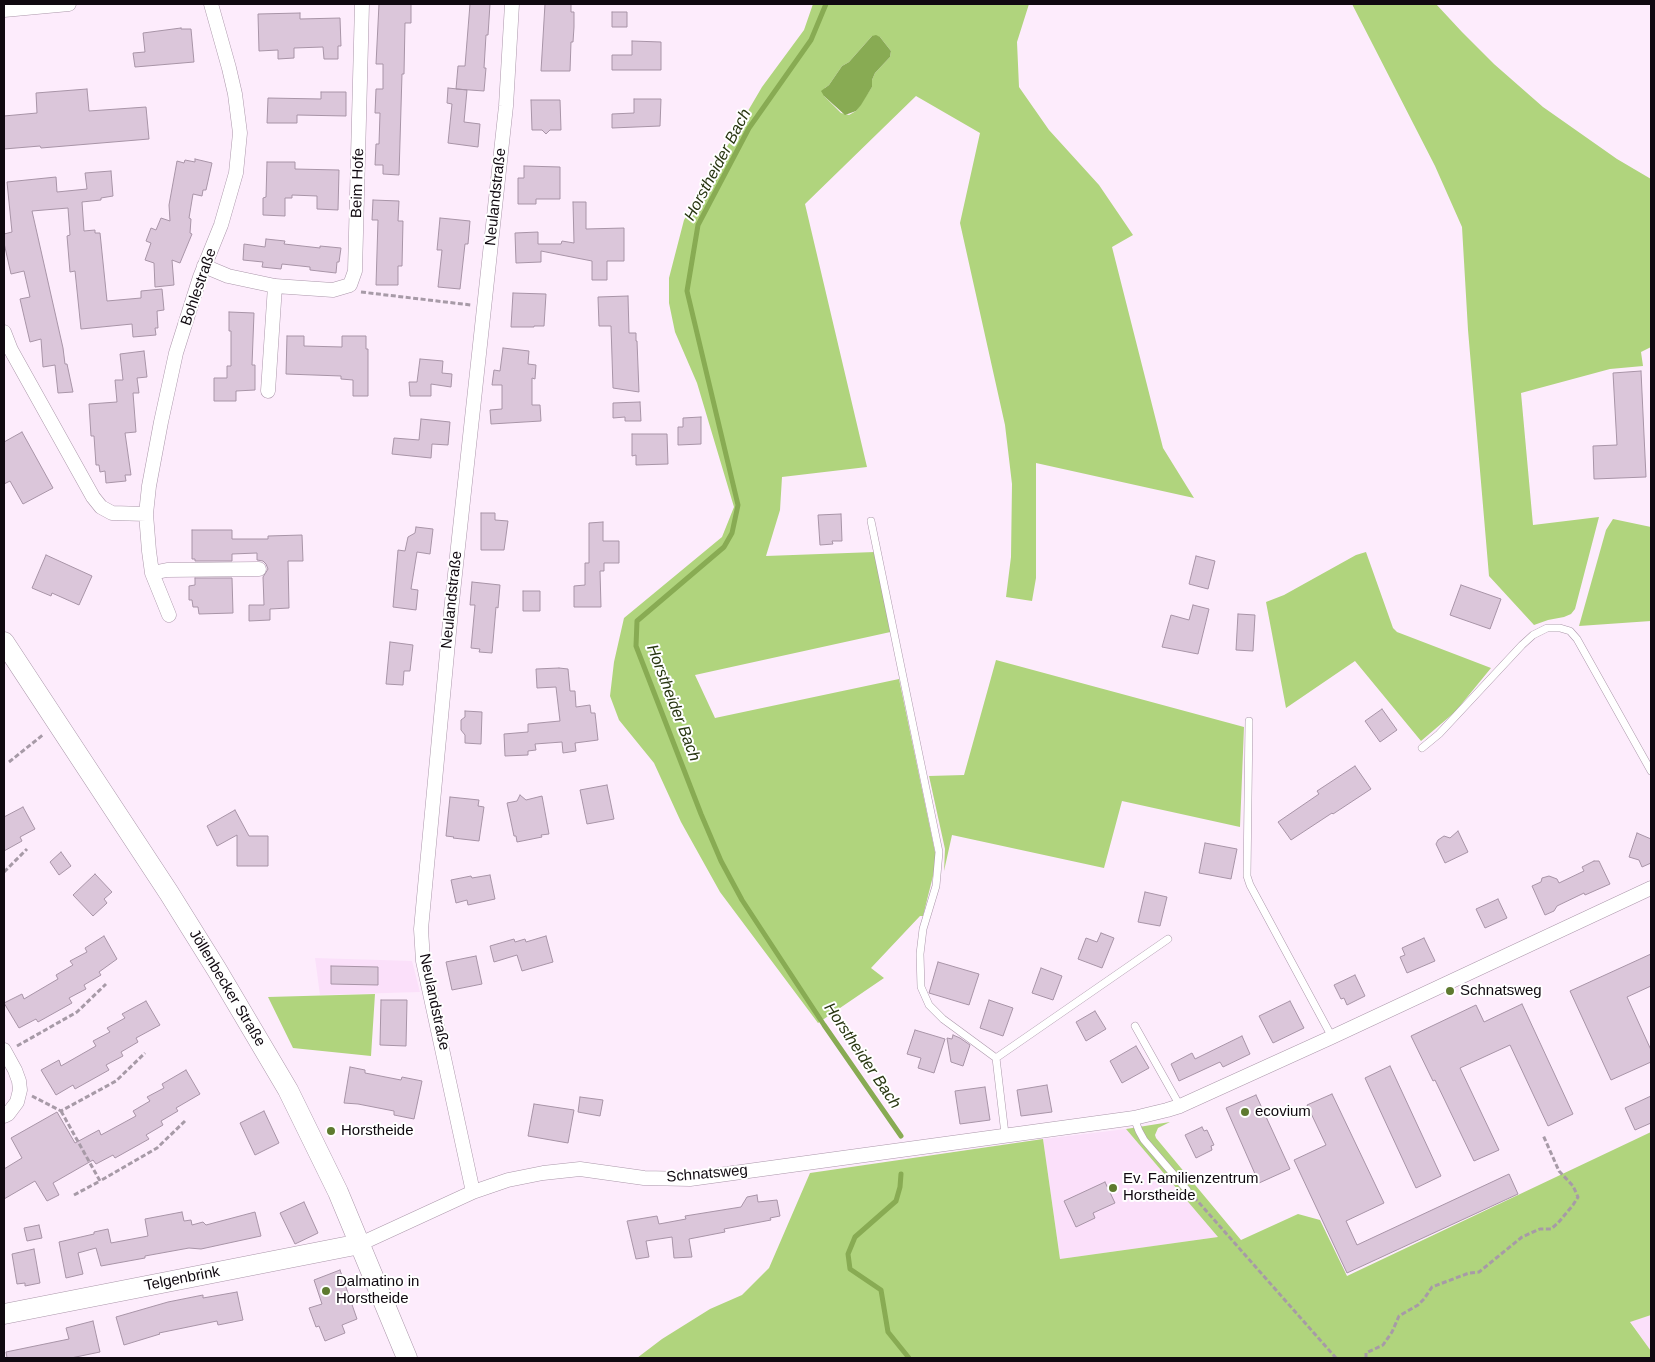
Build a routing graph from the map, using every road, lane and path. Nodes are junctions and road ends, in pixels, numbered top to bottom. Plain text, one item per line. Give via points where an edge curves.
1 (69, 4) edge
2 (211, 4) edge
3 (362, 4) edge
4 (512, 4) edge
5 (4, 10) edge
6 (204, 266) junction
7 (350, 285) junction
8 (275, 286) junction
9 (484, 306) junction
10 (4, 332) edge
11 (268, 391) dead end
12 (146, 514) junction
13 (871, 521) dead end
14 (259, 569) dead end
15 (152, 573) junction
16 (169, 615) dead end
17 (4, 642) edge
18 (1249, 722) dead end
19 (57, 725) junction
20 (1422, 748) dead end
21 (9, 762) dead end
22 (1651, 772) edge
23 (27, 849) dead end
24 (4, 872) edge
25 (1651, 888) edge
26 (1168, 939) dead end
27 (106, 984) dead end
28 (1135, 1026) dead end
29 (1332, 1037) junction
30 (4, 1051) edge
31 (145, 1053) dead end
32 (996, 1058) junction
33 (20, 1090) junction
34 (1180, 1106) junction
35 (61, 1111) junction
36 (4, 1116) edge
37 (1134, 1118) junction
38 (185, 1122) dead end
39 (1005, 1134) junction
40 (1543, 1135) dead end
41 (100, 1181) junction
42 (1187, 1190) joint
43 (473, 1192) junction
44 (74, 1195) dead end
45 (360, 1244) junction
46 (4, 1314) edge
47 (407, 1358) edge
48 (1336, 1358) edge
49 (1366, 1358) edge

1 - 5 street
2 - 6 street, Bohlestraße via 230,68 240,133 236,173 221,225
3 - 7 street, Beim Hofe via 355,271
4 - 9 street, Neulandstraße via 506,106
6 - 8 street via 228,276
6 - 12 street, Bohlestraße via 176,353
7 - 8 street via 333,290
7 - 9 path via 367,293
8 - 11 street
9 - 43 street, Neulandstraße via 450,612 421,929 423,961
10 - 12 street via 93,497 112,513
12 - 15 street, Bohlestraße
13 - 32 lane via 939,852 936,886 923,929 921,986 929,1005
14 - 15 street
15 - 16 street, Bohlestraße
17 - 19 main road, Jöllenbecker Straße
18 - 29 lane via 1247,876
19 - 21 path
19 - 45 main road, Jöllenbecker Straße via 169,893 276,1070 316,1145
20 - 22 lane via 1440,734 1533,635 1548,628 1560,628 1570,630 1577,639
23 - 24 path
25 - 29 street, Schnatsweg
26 - 32 lane
27 - 30 path via 77,1012
28 - 34 lane
29 - 34 street, Schnatsweg
30 - 33 street via 15,1070
31 - 35 path via 116,1081
32 - 39 lane
33 - 35 path
33 - 36 street via 17,1102
34 - 37 street, Schnatsweg
35 - 41 path
37 - 39 street, Schnatsweg
37 - 42 lane via 1144,1140
38 - 41 path via 158,1148
39 - 43 street, Schnatsweg via 690,1179 644,1178 580,1169 543,1173
40 - 49 path via 1559,1171 1578,1196 1573,1205 1550,1229 1522,1236 1480,1272 1469,1272 1432,1287 1424,1300 1399,1316 1383,1345 1366,1353
41 - 44 path
42 - 48 path
43 - 45 street, Schnatsweg
45 - 46 main road, Telgenbrink
45 - 47 main road, Jöllenbecker Straße

